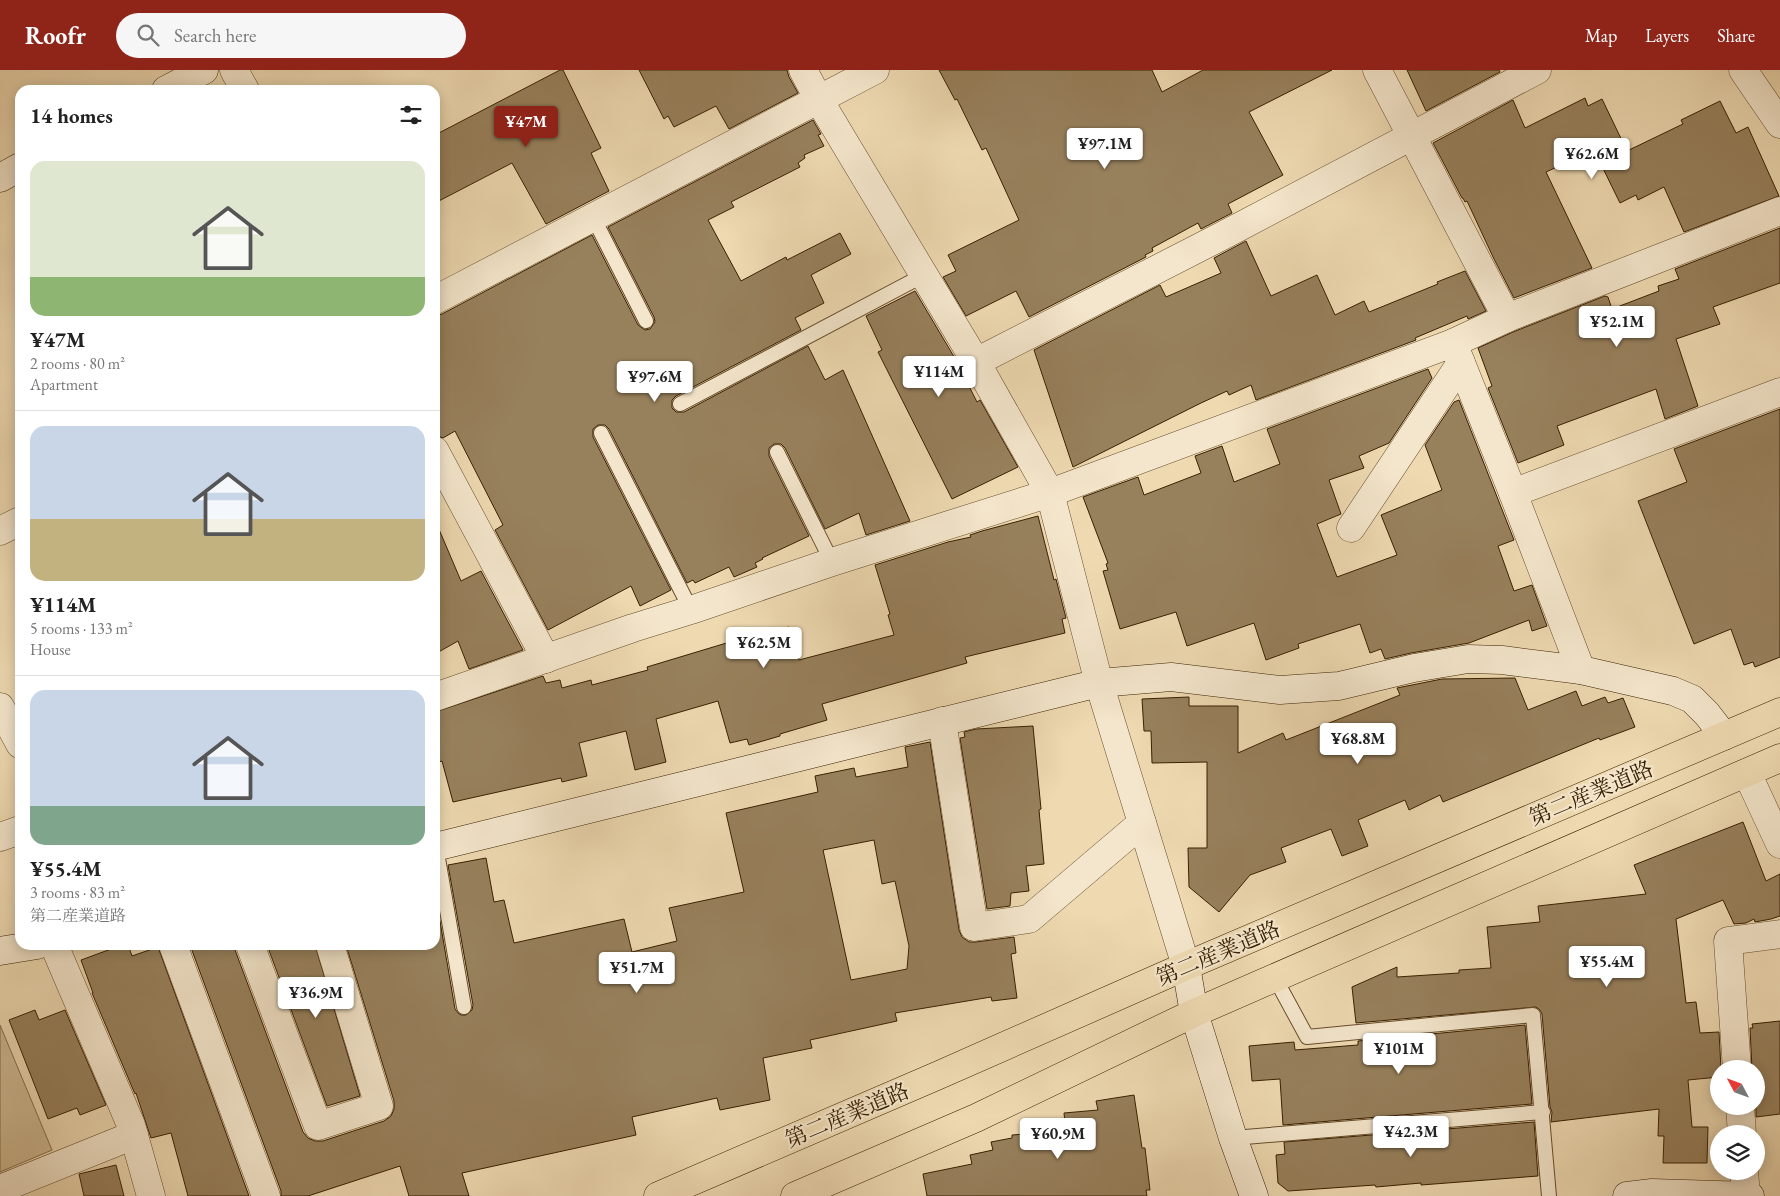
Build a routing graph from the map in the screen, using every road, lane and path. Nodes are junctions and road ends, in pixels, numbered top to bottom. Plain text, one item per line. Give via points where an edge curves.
1 (204, 70) edge
2 (234, 70) edge
3 (803, 70) edge
4 (875, 70) edge
5 (1377, 70) edge
6 (1538, 70) edge
7 (1744, 70) edge
8 (176, 85) edge
9 (242, 85) edge
10 (819, 100) junction
11 (1780, 124) edge
12 (1413, 135) junction
13 (15, 170) edge
14 (0, 178) edge
15 (1780, 211) edge
16 (593, 217) junction
17 (924, 275) junction
18 (440, 297) edge
19 (1507, 318) junction
20 (646, 321) dead end
21 (1457, 353) junction
22 (976, 362) junction
23 (1780, 392) edge
24 (680, 404) dead end
25 (601, 433) dead end
26 (777, 452) dead end
27 (440, 459) edge
28 (1050, 493) junction
29 (1513, 493) junction
30 (15, 524) edge
31 (1351, 528) dead end
32 (0, 531) edge
33 (832, 562) junction
34 (691, 610) junction
35 (546, 658) junction
36 (1581, 670) junction
37 (1099, 683) junction
38 (440, 695) edge
39 (0, 707) edge
40 (1780, 712) edge
41 (942, 721) junction
42 (15, 735) edge
43 (1724, 736) junction
44 (1780, 758) edge
45 (1747, 773) junction
46 (1142, 823) junction
47 (15, 832) edge
48 (0, 837) edge
49 (1780, 844) edge
50 (440, 846) edge
51 (440, 870) edge
52 (1780, 934) edge
53 (15, 949) edge
54 (56, 950) edge
55 (175, 950) edge
56 (252, 950) edge
57 (332, 950) edge
58 (0, 951) edge
59 (1186, 966) junction
60 (1275, 978) junction
61 (464, 1007) dead end
62 (1194, 1013) junction
63 (1736, 1060) edge
64 (1543, 1112) junction
65 (134, 1135) junction
66 (1233, 1138) junction
67 (1745, 1180) edge
68 (0, 1189) edge
69 (151, 1196) edge
70 (266, 1196) edge
71 (658, 1196) edge
72 (795, 1196) edge
73 (1254, 1196) edge
74 (1549, 1196) edge
75 (1627, 1196) edge
76 (1746, 1196) edge
77 (1750, 1196) edge

1 - 8 street
2 - 9 street
3 - 10 street
4 - 10 street
5 - 12 street
6 - 12 street
7 - 11 street
10 - 16 street
10 - 17 street
12 - 19 street
12 - 22 street
13 - 14 street
15 - 19 street
16 - 18 street
16 - 20 lane
17 - 22 street
17 - 24 lane
19 - 21 street
21 - 28 street
21 - 29 street
21 - 31 street
22 - 28 street
23 - 29 street
25 - 34 lane
26 - 33 lane
27 - 35 street
28 - 33 street
28 - 37 street
29 - 36 street
30 - 32 street
33 - 34 street
34 - 35 street
35 - 38 street
36 - 37 street via 1468,659 1339,686 1280,690 1171,677
36 - 43 street via 1673,691 1692,699
37 - 41 street
37 - 46 street
39 - 42 street
40 - 43 main road, 第二産業道路
41 - 46 street via 974,926 1030,918
41 - 50 street
43 - 59 main road, 第二産業道路
44 - 45 main road, 第二産業道路
45 - 49 street
45 - 60 main road, 第二産業道路
46 - 59 street
47 - 48 street
51 - 61 lane
52 - 63 street via 1728,941
53 - 58 street
54 - 65 street
55 - 70 street
56 - 57 street via 318,1126 379,1106
59 - 62 street
59 - 71 main road, 第二産業道路
60 - 62 main road, 第二産業道路
60 - 64 lane via 1306,1037 1533,1015
62 - 66 street
62 - 72 main road, 第二産業道路 via 976,1118
64 - 66 lane
64 - 74 lane
65 - 68 street
65 - 69 street
66 - 73 street
67 - 76 street
75 - 76 street via 1652,1193
76 - 77 street

